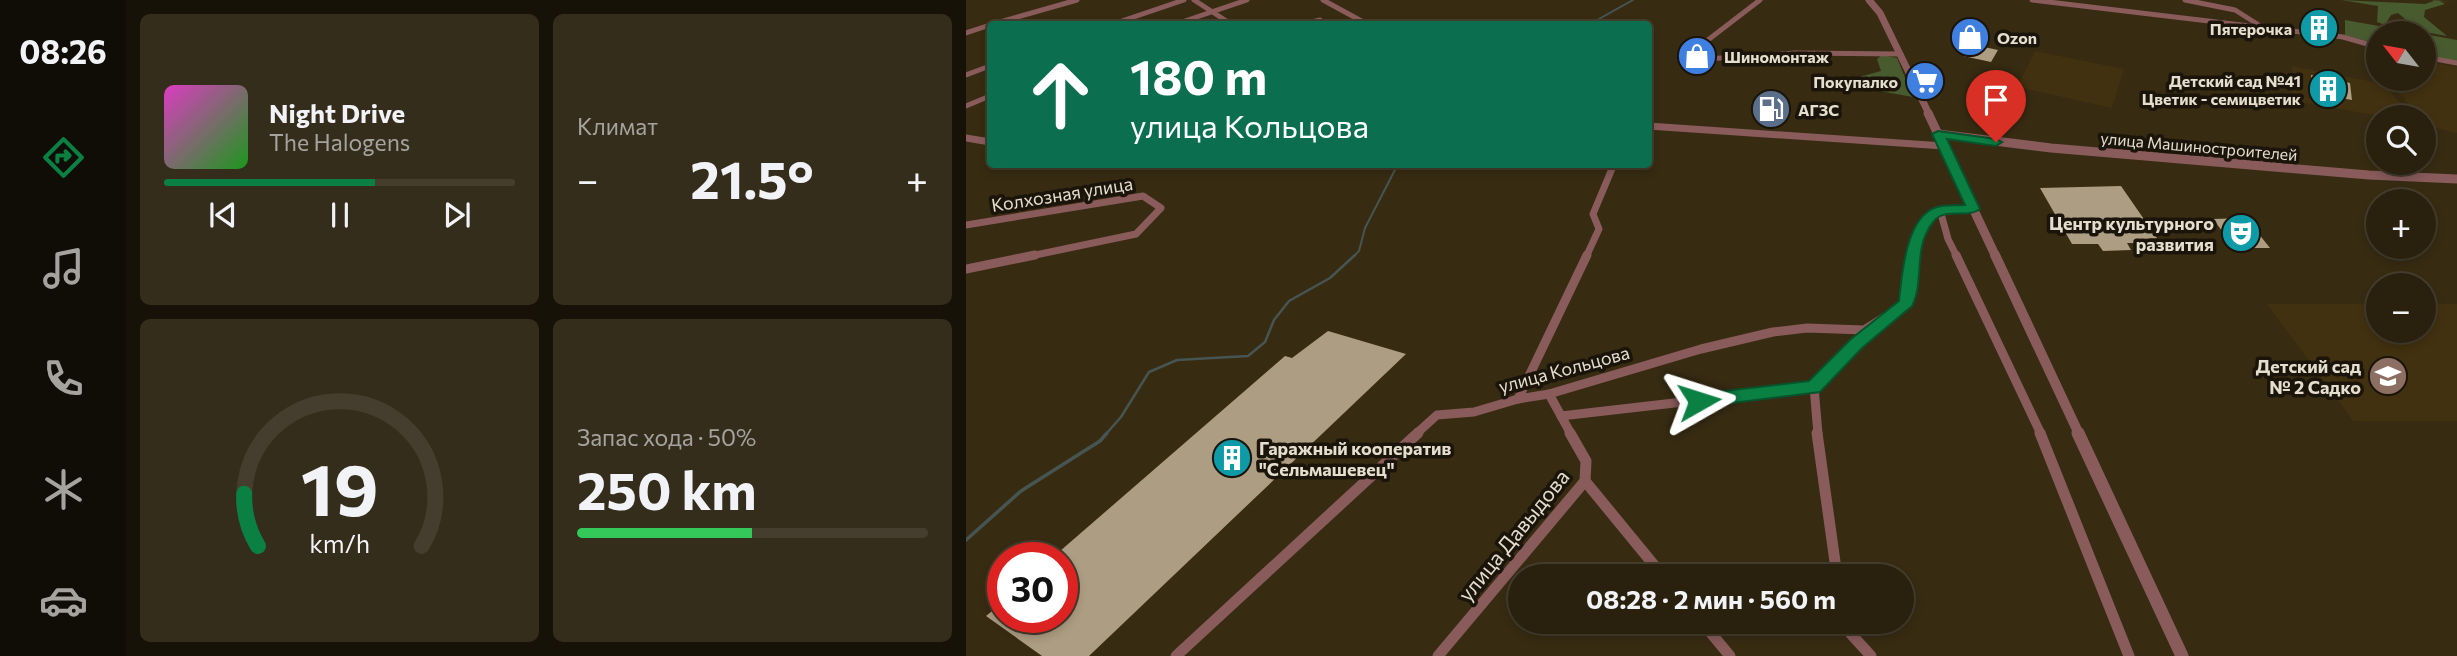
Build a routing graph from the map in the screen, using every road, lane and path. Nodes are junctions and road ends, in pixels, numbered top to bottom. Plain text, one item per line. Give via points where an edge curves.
1 (1077, 0) edge
2 (1184, 0) edge
3 (1194, 0) edge
4 (1247, 0) edge
5 (1323, 0) edge
6 (1760, 0) edge
7 (1869, 0) edge
8 (2032, 0) edge
9 (2185, 0) edge
10 (1212, 11) junction
11 (1320, 20) dead end
12 (1006, 21) edge
13 (1122, 21) edge
14 (1184, 21) edge
15 (1227, 21) edge
16 (1316, 21) edge
17 (1362, 21) edge
18 (987, 27) edge
19 (2262, 27) junction
20 (966, 33) edge
21 (2366, 44) edge
22 (1901, 54) junction
23 (2436, 59) edge
24 (2457, 63) edge
25 (987, 67) edge
26 (966, 75) edge
27 (987, 97) edge
28 (966, 106) edge
29 (1652, 126) edge
30 (1938, 134) junction
31 (966, 138) edge
32 (987, 142) edge
33 (1944, 146) junction
34 (1612, 168) edge
35 (2457, 179) edge
36 (1974, 209) junction
37 (1940, 210) junction
38 (966, 225) edge
39 (966, 269) edge
40 (1887, 317) junction
41 (1814, 387) junction
42 (1549, 394) junction
43 (1518, 399) junction
44 (1561, 416) junction
45 (1585, 481) junction
46 (1653, 564) edge
47 (1835, 564) edge
48 (1712, 634) edge
49 (1851, 634) edge
50 (1176, 656) edge
51 (1438, 656) edge
52 (1730, 656) edge
53 (1871, 656) edge
54 (2129, 656) edge
55 (2182, 656) edge

1 - 12 street
2 - 13 street
3 - 10 street
4 - 10 street
5 - 17 street
6 - 22 street via 1704,43 1706,59 1796,52
7 - 22 street
8 - 19 street
9 - 19 street via 2247,13
10 - 14 street
10 - 15 street
11 - 16 street
18 - 20 street
19 - 21 street
22 - 30 street
23 - 24 street
25 - 26 street
27 - 28 street
29 - 33 street
30 - 33 street
30 - 35 street, улица Машиностроителей via 2073,150
31 - 32 street
33 - 36 street
34 - 43 street via 1593,214 1598,229
36 - 37 street
36 - 55 street
37 - 40 street, улица Кольцова via 1928,218 1912,253 1907,303
37 - 54 street via 1948,239 2030,409
38 - 39 street, Колхозная улица via 1143,196 1161,208 1136,234
40 - 41 street
40 - 42 street, улица Кольцова via 1864,330 1773,332
41 - 44 street
41 - 47 street
42 - 43 street, улица Кольцова
42 - 44 street, улица Давыдова
43 - 50 street, улица Кольцова via 1474,412 1437,415
44 - 45 street, улица Давыдова via 1586,461
45 - 46 street
45 - 51 street, улица Давыдова
48 - 52 street
49 - 53 street

